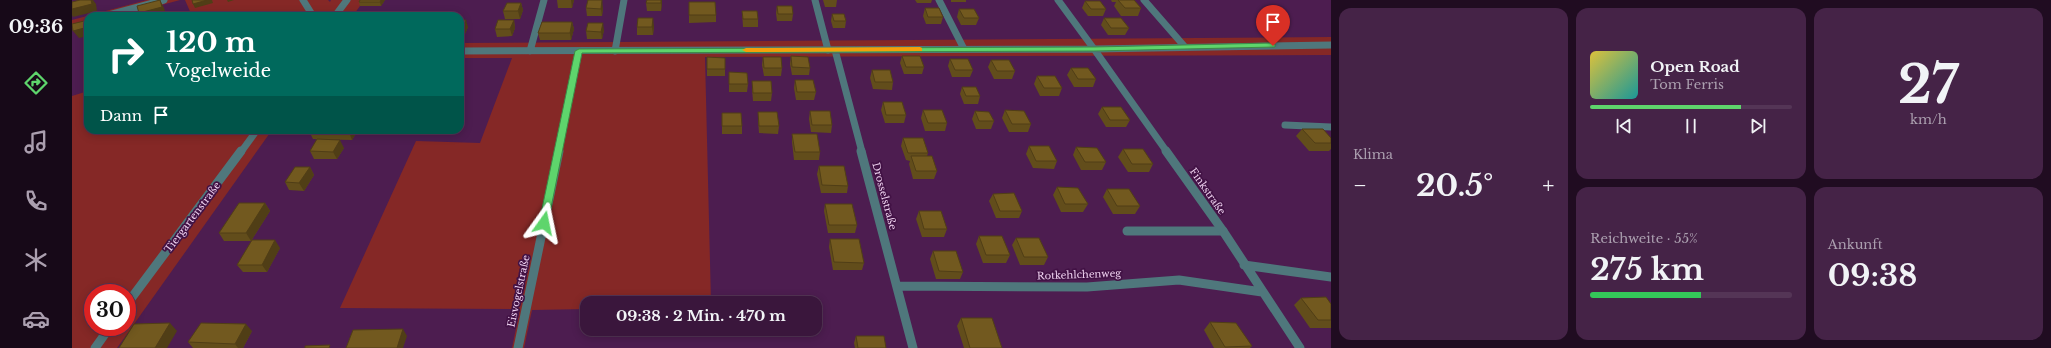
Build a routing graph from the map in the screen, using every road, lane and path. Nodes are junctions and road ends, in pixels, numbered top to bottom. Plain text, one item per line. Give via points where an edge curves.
1 (164, 0) edge
2 (303, 0) edge
3 (347, 0) edge
4 (544, 0) edge
5 (624, 0) edge
6 (815, 0) edge
7 (939, 0) edge
8 (1058, 0) edge
9 (1144, 0) edge
10 (120, 12) edge
11 (310, 12) edge
12 (338, 12) edge
13 (1331, 45) edge
14 (1185, 47) junction
15 (964, 49) junction
16 (1094, 49) junction
17 (831, 50) junction
18 (464, 51) edge
19 (530, 51) junction
20 (579, 51) junction
21 (615, 51) junction
22 (1285, 125) dead end
23 (1331, 127) edge
24 (254, 134) edge
25 (1127, 231) dead end
26 (1223, 231) junction
27 (1244, 265) junction
28 (1331, 277) edge
29 (897, 286) junction
30 (136, 292) edge
31 (1262, 292) junction
32 (103, 336) edge
33 (94, 348) edge
34 (518, 348) edge
35 (914, 348) edge
36 (1300, 348) edge

1 - 10 street
2 - 11 street
3 - 12 street
4 - 19 street
5 - 21 street
6 - 17 street, Drosselstraße
7 - 15 street
8 - 16 street, Finkstraße
9 - 14 street
13 - 14 street
14 - 16 street
15 - 16 street
15 - 17 street
16 - 26 street, Finkstraße
17 - 21 street
17 - 29 street, Drosselstraße
18 - 19 street
19 - 20 street
20 - 21 street
20 - 34 street, Eisvogelstraße
22 - 23 street
24 - 30 street, Tiergartenstraße
25 - 26 street
26 - 27 street, Finkstraße
27 - 28 street
27 - 31 street, Finkstraße
29 - 31 street, Rotkehlchenweg via 1087,287 1179,280
29 - 35 street, Drosselstraße
31 - 36 street, Finkstraße
32 - 33 street

